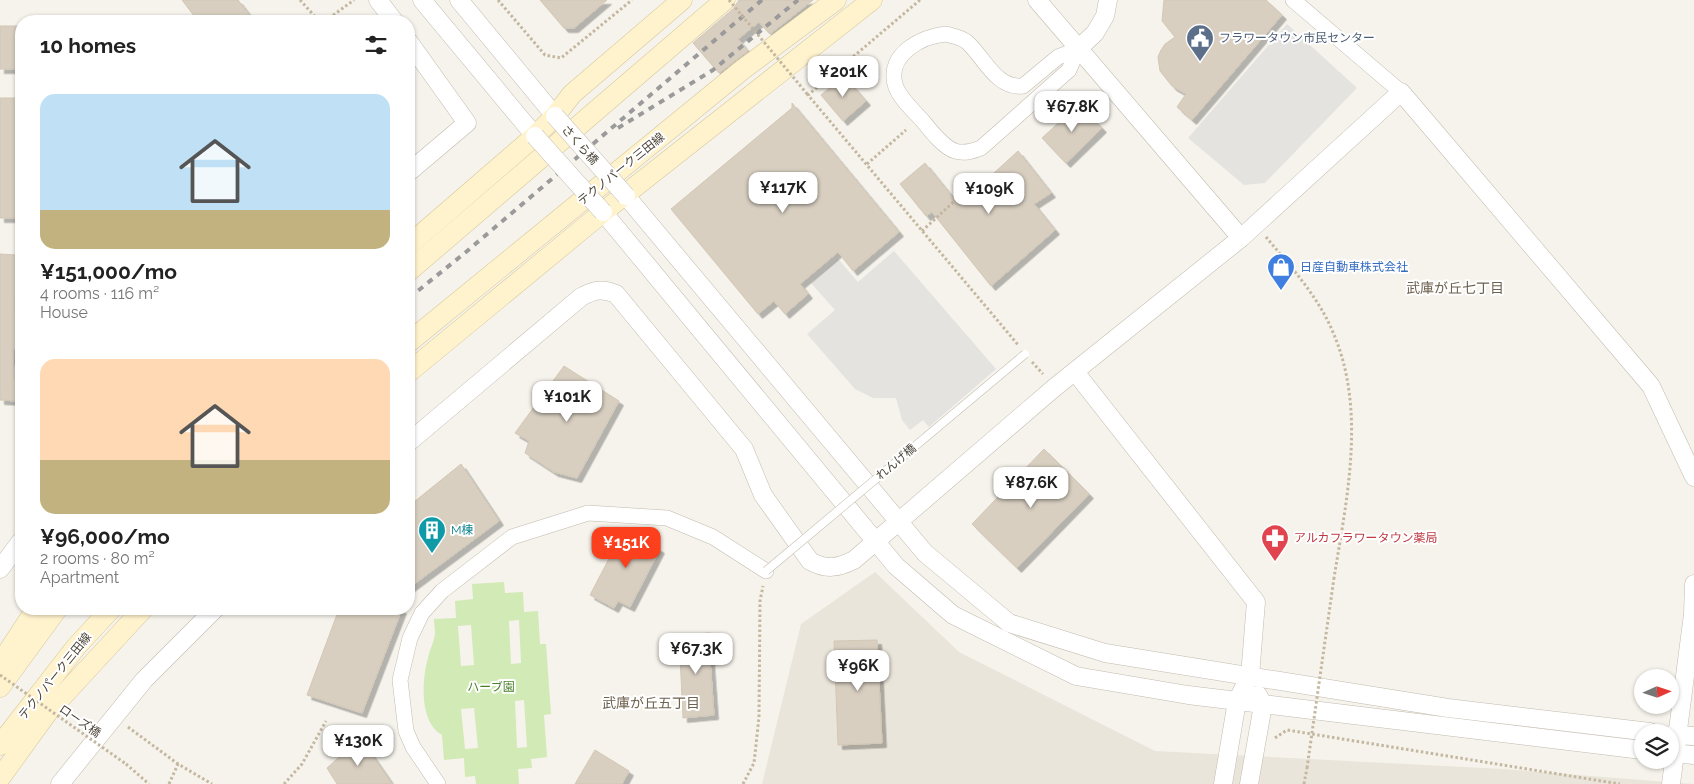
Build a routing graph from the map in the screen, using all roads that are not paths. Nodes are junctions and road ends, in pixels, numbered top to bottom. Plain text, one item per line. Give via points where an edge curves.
1 (378, 0) edge
2 (422, 0) edge
3 (459, 0) edge
4 (682, 0) edge
5 (725, 0) edge
6 (836, 0) edge
7 (872, 0) edge
8 (1036, 0) edge
9 (1108, 0) edge
10 (1293, 0) edge
11 (389, 15) edge
12 (415, 50) edge
13 (1078, 50) junction
14 (1401, 92) junction
15 (555, 116) junction
16 (535, 136) junction
17 (415, 167) edge
18 (626, 196) junction
19 (603, 212) junction
20 (1241, 238) junction
21 (415, 241) edge
22 (415, 266) edge
23 (415, 337) edge
24 (1025, 354) road end
25 (415, 367) edge
26 (1076, 373) junction
27 (415, 437) edge
28 (1694, 477) edge
29 (898, 522) junction
30 (876, 540) junction
31 (15, 549) edge
32 (0, 568) edge
33 (766, 571) joint
34 (1694, 584) edge
35 (23, 615) edge
36 (32, 615) edge
37 (53, 615) edge
38 (105, 615) edge
39 (111, 615) edge
40 (137, 615) edge
41 (210, 615) edge
42 (0, 647) edge
43 (76, 647) junction
44 (0, 664) edge
45 (1250, 676) junction
46 (0, 687) edge
47 (1237, 701) junction
48 (1263, 704) junction
49 (1634, 730) edge
50 (1680, 736) edge
51 (0, 745) edge
52 (1634, 749) edge
53 (1679, 754) edge
54 (1694, 755) edge
55 (1672, 769) edge
56 (0, 778) edge
57 (60, 784) edge
58 (438, 784) edge
59 (1223, 784) edge
60 (1249, 784) edge
61 (1671, 784) edge

1 - 11 street
2 - 16 street
3 - 15 street, さくら橋
4 - 15 main road via 572,94
5 - 22 main road
6 - 23 main road, テクノパーク三田線 via 742,70
7 - 18 main road
8 - 13 street
9 - 13 street via 1105,16
10 - 14 street
12 - 17 street via 467,123
13 - 13 street via 1069,70 981,148 967,153 954,151 931,131 894,84 897,62 909,48 932,35 959,37 996,75 1016,86 1023,86 1058,57
13 - 20 street
14 - 20 street
14 - 28 street via 1651,386
15 - 16 main road
15 - 18 street, さくら橋, bridge
16 - 19 street, bridge
16 - 21 main road
18 - 19 main road
18 - 29 street, さくら橋
19 - 25 main road
19 - 30 street
20 - 26 street
24 - 33 lane, れんげ橋, bridge
26 - 29 street via 1054,388
26 - 45 street via 1256,602
27 - 30 street via 582,297 592,290 606,290 616,294 744,448 763,495 810,561 819,566 840,567 854,560
29 - 30 street
29 - 45 street, さくら橋 via 925,553 1009,623 1106,653
30 - 47 street via 896,566 953,615 1076,676
31 - 32 street
33 - 58 street via 713,537 667,518 588,513 512,537 442,591 422,613 410,638 400,680 406,731
34 - 50 street
35 - 42 main road
36 - 44 main road
37 - 46 main road
38 - 43 main road, テクノパーク三田線
39 - 43 main road
40 - 56 main road via 47,713
41 - 57 street via 144,680
43 - 51 main road, テクノパーク三田線
45 - 47 street
45 - 48 street
45 - 49 street, さくら橋 via 1448,708
47 - 48 street
47 - 59 street
48 - 52 street
48 - 60 street
53 - 54 street
55 - 61 street

